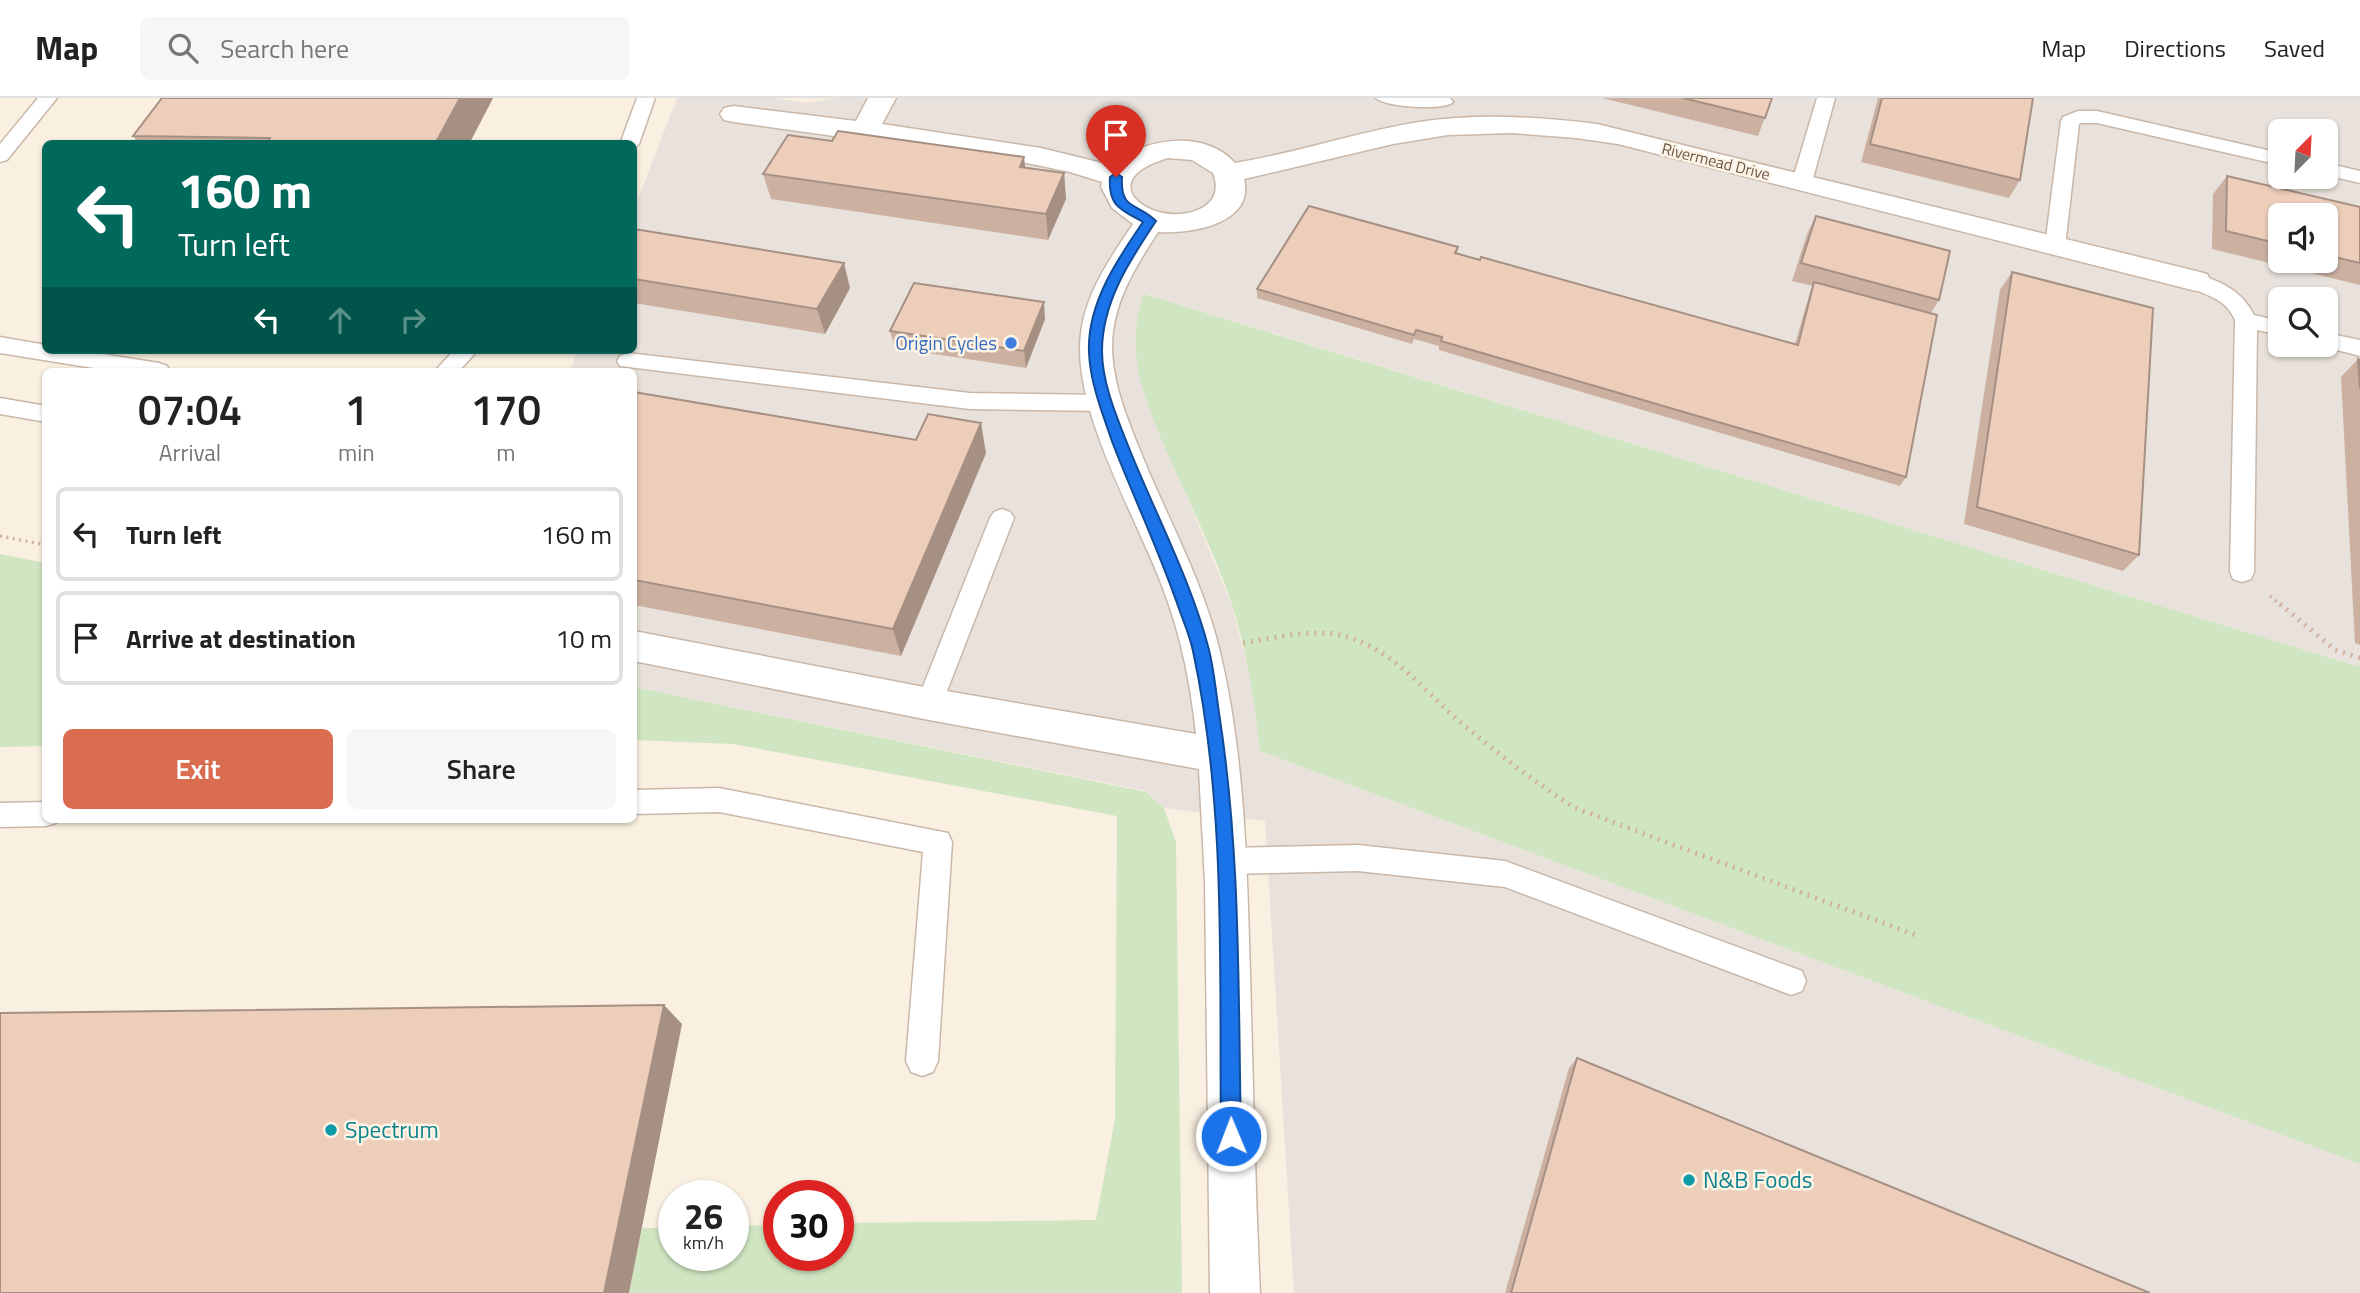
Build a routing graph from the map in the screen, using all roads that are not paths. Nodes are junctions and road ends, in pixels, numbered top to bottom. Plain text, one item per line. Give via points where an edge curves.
1 (48, 98) edge
2 (646, 98) edge
3 (882, 98) edge
4 (1385, 98) edge
5 (1826, 98) edge
6 (1446, 109) edge
7 (734, 114) dead end
8 (865, 130) junction
9 (630, 140) edge
10 (0, 156) edge
11 (2268, 156) edge
12 (2338, 172) edge
13 (1229, 173) junction
14 (1116, 177) junction
15 (2358, 177) dead end
16 (1802, 183) junction
17 (1150, 221) junction
18 (2055, 246) junction
19 (2196, 281) joint
20 (2246, 320) junction
21 (2268, 325) edge
22 (2338, 343) edge
23 (0, 345) edge
24 (2360, 348) edge
25 (42, 352) edge
26 (55, 354) edge
27 (463, 354) edge
28 (628, 361) dead end
29 (141, 368) edge
30 (449, 368) edge
31 (1105, 403) junction
32 (0, 406) edge
33 (42, 413) edge
34 (1002, 518) dead end
35 (2242, 572) road end
36 (637, 647) edge
37 (929, 704) junction
38 (1217, 755) junction
39 (637, 802) edge
40 (42, 814) edge
41 (0, 815) edge
42 (1226, 861) junction
43 (1791, 982) dead end
44 (922, 1061) dead end
45 (1235, 1293) edge

1 - 10 lane
2 - 9 lane
3 - 8 street
4 - 6 lane
5 - 16 lane
6 - 13 street, Rivermead Drive via 1264,169
6 - 16 street, Rivermead Drive via 1498,125 1618,136
7 - 8 street
8 - 14 street via 1082,164
11 - 18 lane via 2097,117 2078,117 2070,121
12 - 15 lane
13 - 14 street via 1207,156 1167,149 1137,157
13 - 17 street via 1233,193 1211,216 1178,224
14 - 17 street via 1115,194 1122,206
16 - 18 street, Rivermead Drive
17 - 31 street via 1124,260 1102,309 1096,351
18 - 19 street, Rivermead Drive
19 - 20 lane via 2232,298
20 - 21 lane
20 - 35 lane
22 - 24 lane
23 - 25 lane
26 - 29 lane
27 - 30 lane
28 - 31 lane via 970,401
31 - 38 street via 1201,649
32 - 33 lane
34 - 37 lane
36 - 37 street
37 - 38 street
38 - 42 street
39 - 44 lane via 719,800 938,842
40 - 41 lane
42 - 43 lane via 1358,858 1505,874
42 - 45 street

